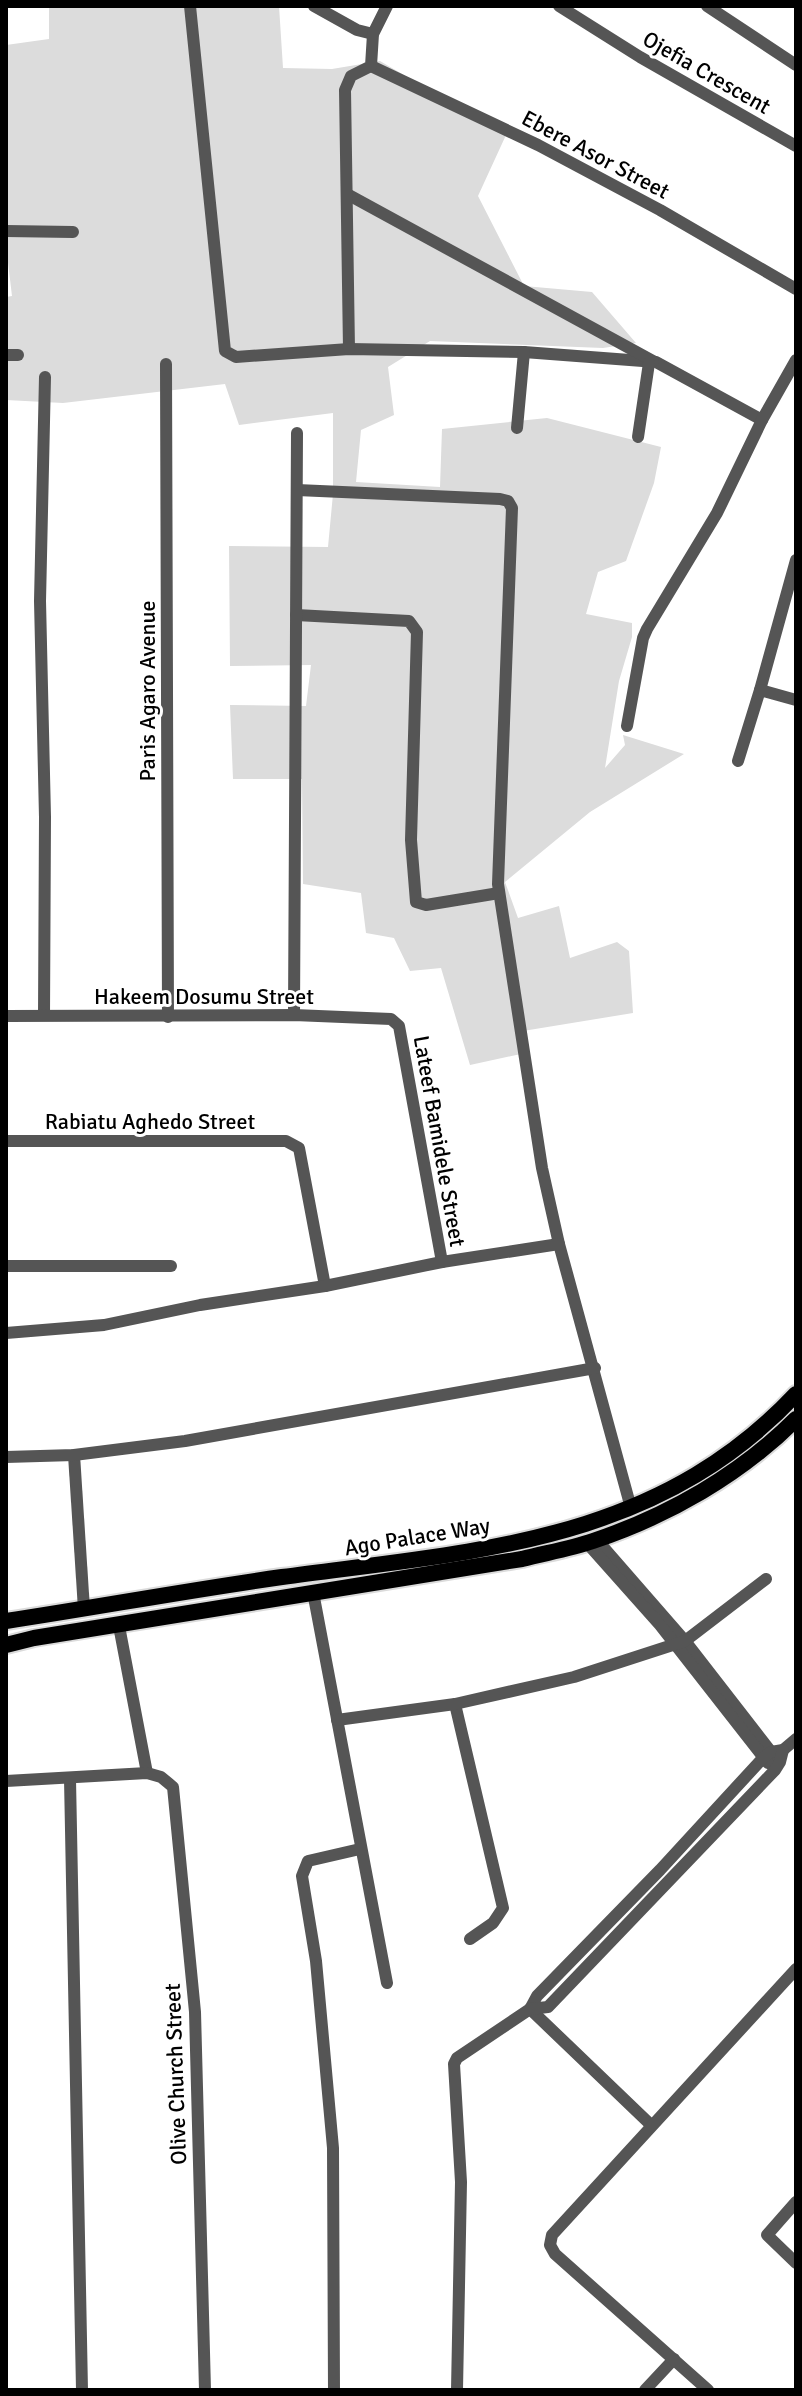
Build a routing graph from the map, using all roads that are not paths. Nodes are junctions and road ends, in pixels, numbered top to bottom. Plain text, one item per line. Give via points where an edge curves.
1 (190, 6) edge
2 (314, 6) edge
3 (387, 6) edge
4 (559, 6) edge
5 (707, 6) edge
6 (373, 34) junction
7 (796, 65) edge
8 (371, 66) junction
9 (796, 146) edge
10 (347, 194) junction
11 (6, 231) edge
12 (73, 232) dead end
13 (796, 289) edge
14 (349, 349) junction
15 (524, 352) junction
16 (796, 360) edge
17 (652, 363) junction
18 (166, 364) dead end
19 (45, 377) dead end
20 (762, 420) junction
21 (517, 428) dead end
22 (297, 433) dead end
23 (638, 437) dead end
24 (297, 490) junction
25 (796, 560) edge
26 (296, 615) junction
27 (760, 690) junction
28 (796, 700) edge
29 (627, 726) dead end
30 (738, 761) dead end
31 (499, 893) junction
32 (44, 1015) junction
33 (294, 1015) junction
34 (6, 1016) edge
35 (168, 1017) junction
36 (399, 1026) joint
37 (6, 1141) edge
38 (559, 1244) junction
39 (442, 1262) junction
40 (6, 1266) edge
41 (171, 1266) dead end
42 (325, 1286) junction
43 (6, 1333) edge
44 (595, 1368) junction
45 (796, 1394) edge
46 (796, 1419) edge
47 (74, 1455) junction
48 (6, 1457) edge
49 (631, 1508) junction
50 (592, 1541) junction
51 (766, 1579) dead end
52 (313, 1592) junction
53 (84, 1609) junction
54 (6, 1621) edge
55 (119, 1626) junction
56 (680, 1642) junction
57 (6, 1645) edge
58 (455, 1704) junction
59 (337, 1720) junction
60 (796, 1739) edge
61 (774, 1758) junction
62 (147, 1773) junction
63 (70, 1779) junction
64 (6, 1781) edge
65 (360, 1849) junction
66 (470, 1939) dead end
67 (796, 1969) edge
68 (387, 1983) dead end
69 (530, 2009) junction
70 (651, 2125) junction
71 (796, 2202) edge
72 (796, 2263) edge
73 (674, 2359) junction
74 (82, 2390) edge
75 (205, 2390) edge
76 (334, 2390) edge
77 (457, 2390) edge
78 (645, 2390) edge
79 (708, 2390) edge

1 - 14 street via 225,351 236,357
2 - 6 street
3 - 6 street
4 - 9 street, Ojefia Crescent
5 - 7 street
6 - 8 street
8 - 10 street via 351,76 345,90
8 - 13 street, Ebere Asor Street via 538,145
10 - 14 street
10 - 17 street
11 - 12 street
14 - 15 street
15 - 17 street
15 - 21 street
16 - 20 street
17 - 20 street
17 - 23 street
18 - 35 street, Paris Agaro Avenue
19 - 32 street via 40,601
20 - 29 street via 717,513 643,638
22 - 24 street
24 - 26 street
24 - 31 street via 500,499 512,508
25 - 27 street
26 - 31 street via 414,625 411,840 416,902 426,905
26 - 33 street
27 - 28 street
27 - 30 street
31 - 38 street
32 - 34 street, Hakeem Dosumu Street
32 - 35 street, Hakeem Dosumu Street
33 - 35 street, Hakeem Dosumu Street
33 - 36 street, Hakeem Dosumu Street via 391,1019
36 - 39 street, Lateef Bamidele Street
37 - 42 street, Rabiatu Aghedo Street via 294,1143
38 - 39 street
38 - 44 street
39 - 42 street
40 - 41 street
42 - 43 street via 104,1325
44 - 47 street via 199,1439
44 - 49 street
45 - 49 main road, Ago Palace Way via 732,1452
46 - 50 main road, Ago Palace Way via 767,1448 688,1501
47 - 48 street
47 - 53 street
49 - 53 main road, Ago Palace Way via 557,1534 414,1562
50 - 52 main road, Ago Palace Way via 522,1559
50 - 56 street
51 - 56 street
52 - 55 main road, Ago Palace Way
52 - 59 street
53 - 54 main road, Ago Palace Way
55 - 57 main road, Ago Palace Way
55 - 62 street
56 - 58 street via 574,1677
56 - 61 street
58 - 59 street
58 - 66 street via 503,1908 493,1923
59 - 65 street
60 - 61 street
61 - 69 street via 537,1996
62 - 63 street
62 - 75 street, Olive Church Street via 173,1787 179,1834 195,2012
63 - 64 street
63 - 74 street
65 - 68 street
65 - 76 street via 308,1861 302,1876 316,1961 333,2148
67 - 70 street
69 - 70 street
69 - 77 street via 454,2064 461,2182
70 - 73 street via 552,2235 550,2245
71 - 72 street via 767,2235
73 - 78 street
73 - 79 street

